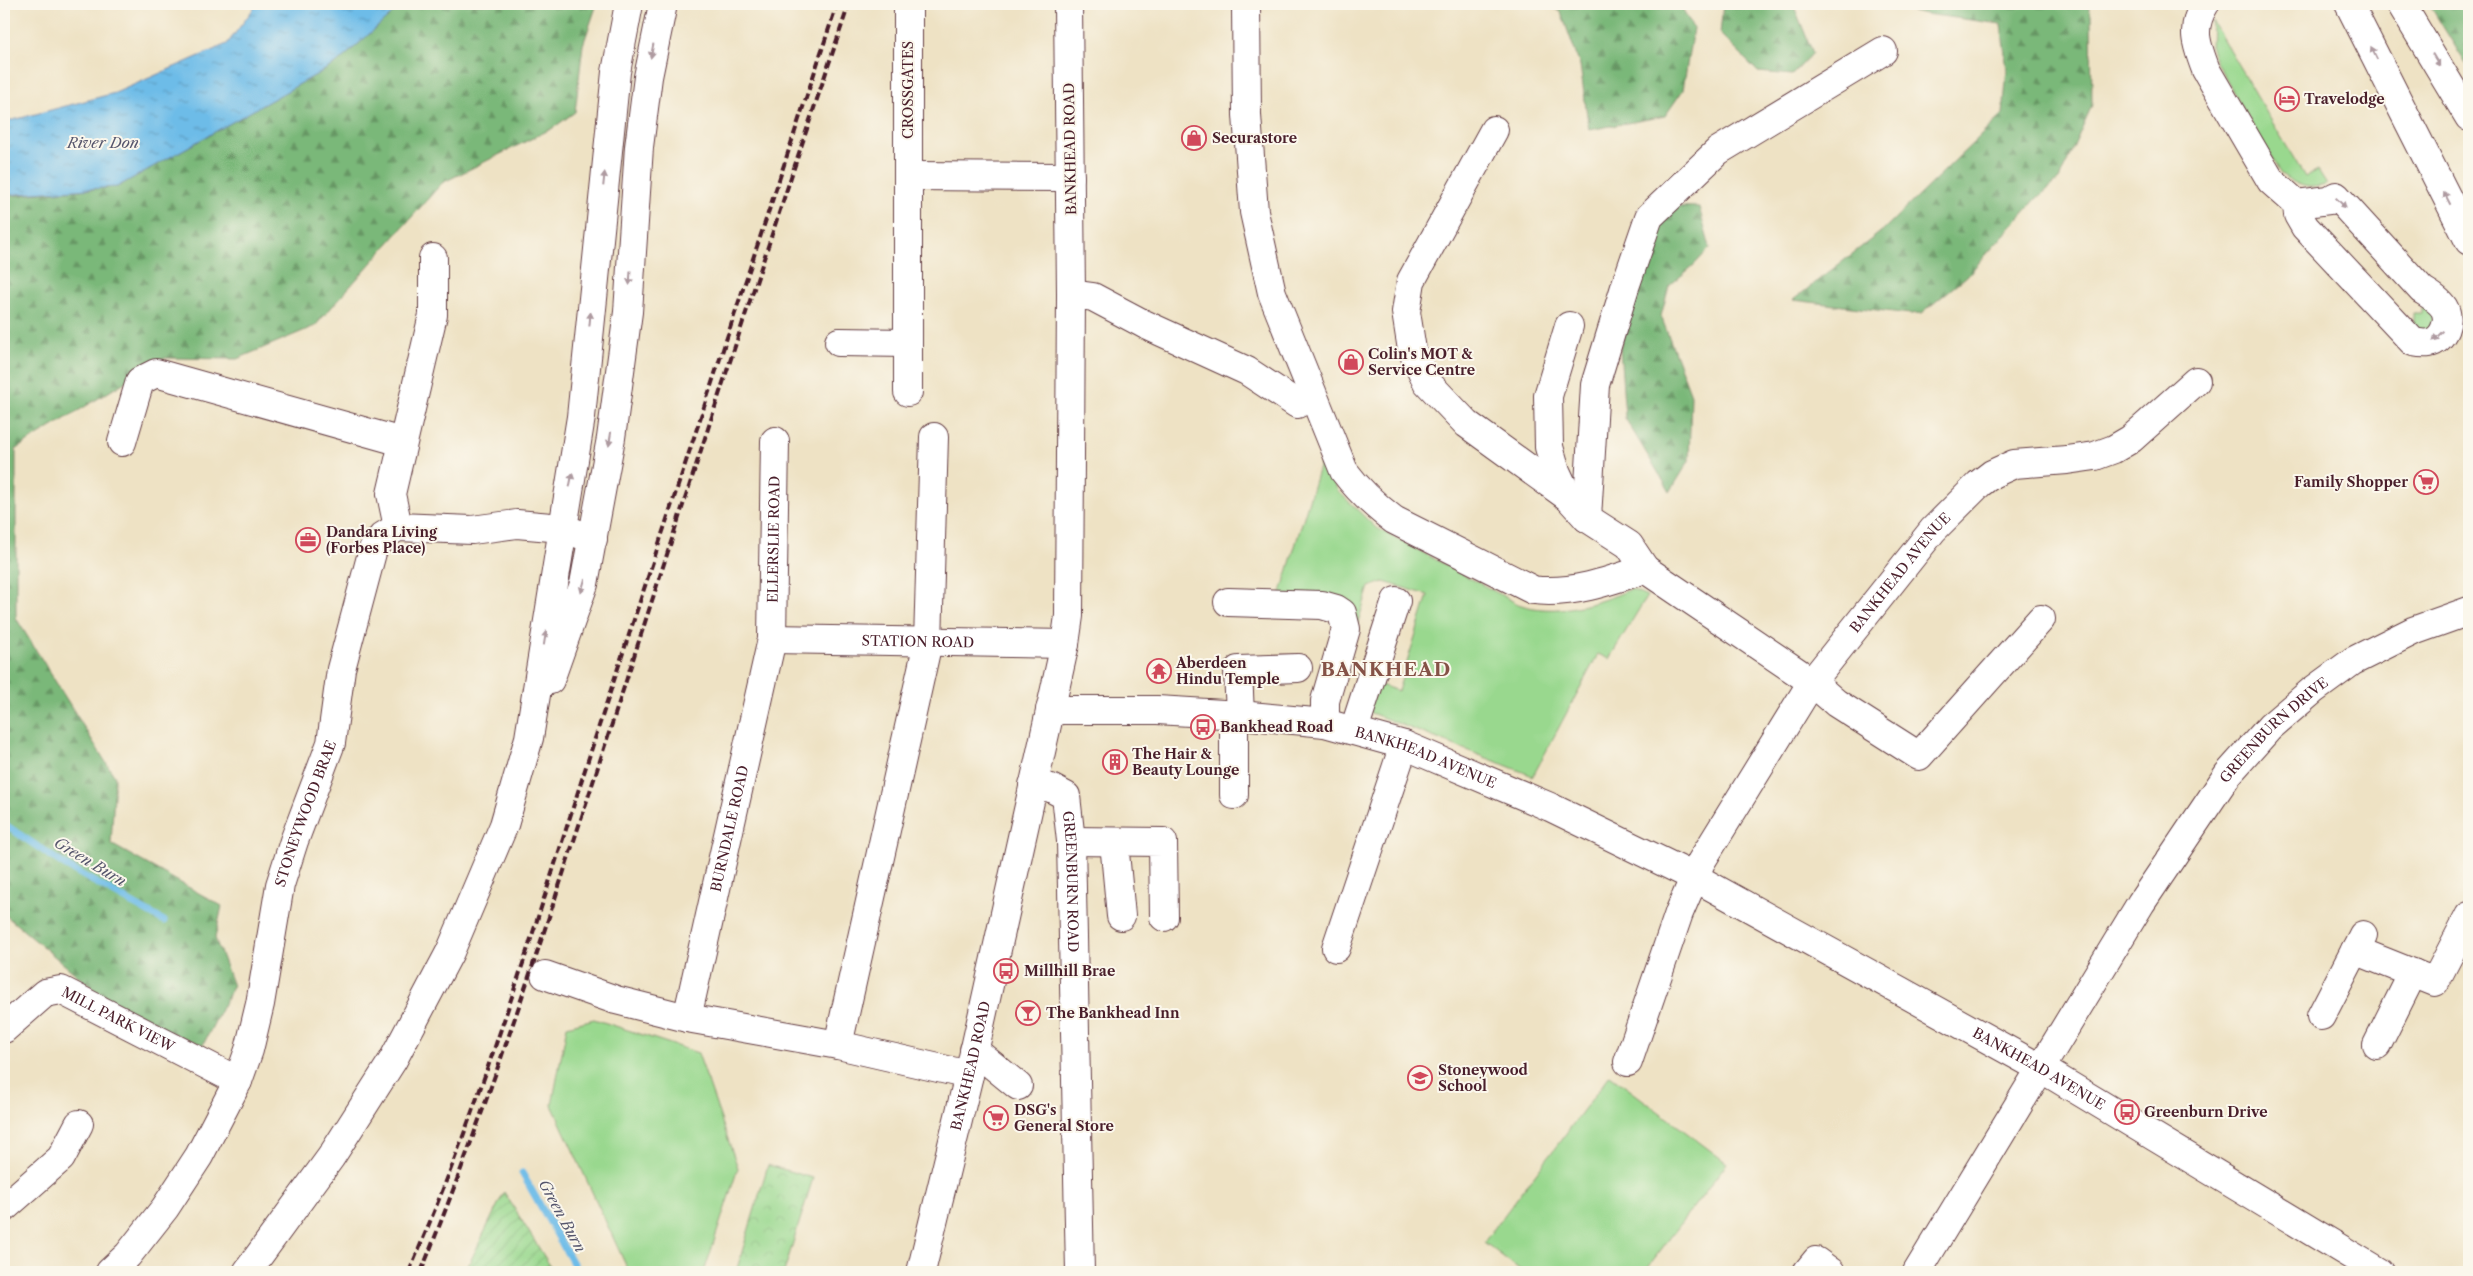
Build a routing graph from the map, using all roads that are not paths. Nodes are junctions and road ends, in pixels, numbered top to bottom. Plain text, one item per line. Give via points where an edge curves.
1 (629, 4) edge
2 (663, 4) edge
3 (908, 4) edge
4 (1068, 4) edge
5 (1246, 4) edge
6 (2205, 4) edge
7 (2349, 4) edge
8 (2401, 4) edge
9 (1883, 51) dead end
10 (2469, 117) edge
11 (1494, 130) dead end
12 (909, 176) junction
13 (1070, 177) junction
14 (2296, 204) junction
15 (2469, 241) edge
16 (432, 258) dead end
17 (1071, 294) junction
18 (1569, 326) dead end
19 (839, 342) dead end
20 (908, 343) junction
21 (2196, 381) dead end
22 (908, 392) dead end
23 (1297, 404) dead end
24 (934, 437) dead end
25 (122, 442) dead end
26 (402, 442) junction
27 (775, 442) dead end
28 (1568, 496) junction
29 (1587, 518) junction
30 (398, 527) junction
31 (562, 528) junction
32 (594, 539) junction
33 (1645, 569) junction
34 (1396, 601) dead end
35 (1228, 602) dead end
36 (2469, 611) edge
37 (2041, 619) dead end
38 (772, 639) junction
39 (928, 642) junction
40 (1065, 644) junction
41 (1298, 668) dead end
42 (1812, 682) junction
43 (1050, 710) junction
44 (1237, 715) junction
45 (1325, 723) junction
46 (1354, 730) junction
47 (529, 738) junction
48 (1404, 745) junction
49 (1033, 785) junction
50 (1234, 795) dead end
51 (1071, 841) junction
52 (1114, 842) junction
53 (1694, 876) junction
54 (1121, 916) dead end
55 (2469, 916) edge
56 (1164, 918) dead end
57 (1336, 948) dead end
58 (545, 975) dead end
59 (2424, 977) junction
60 (2321, 1016) dead end
61 (687, 1018) junction
62 (4, 1029) edge
63 (2377, 1044) dead end
64 (838, 1045) junction
65 (971, 1062) junction
66 (1628, 1062) dead end
67 (2042, 1069) junction
68 (238, 1081) junction
69 (1018, 1086) dead end
70 (79, 1124) dead end
71 (4, 1208) edge
72 (110, 1272) edge
73 (247, 1272) edge
74 (921, 1272) edge
75 (1080, 1272) edge
76 (1807, 1272) edge
77 (1831, 1272) edge
78 (1917, 1272) edge
79 (2379, 1272) edge

31 -> 1 street via 581,417 616,72
2 -> 32 street via 648,77 639,147 628,312
3 - 12 street, CROSSGATES
4 - 13 street, BANKHEAD ROAD
5 - 33 street via 1247,114 1256,221 1272,293 1344,471 1358,491 1394,520 1533,590 1551,593 1605,582
6 - 14 street via 2197,17 2196,36 2206,70 2271,181
15 -> 7 street
8 -> 10 street
9 - 29 street via 1718,151 1649,217 1594,385
11 - 28 street via 1411,281 1406,312 1412,350 1427,382 1467,424
12 - 13 street
12 - 20 street, CROSSGATES
13 - 17 street, BANKHEAD ROAD
14 -> 14 street via 2329,200 2336,196 2422,290 2444,308 2446,328 2439,337 2431,343 2413,342 2305,227
16 - 26 street via 433,314
17 - 23 street via 1092,297 1256,375
17 - 40 street, BANKHEAD ROAD via 1069,616
18 - 28 street via 1548,396 1549,447
19 - 20 street
20 - 22 street, CROSSGATES
21 - 42 street, BANKHEAD AVENUE via 2131,439 2114,450 2067,460 2014,464 1979,484 1933,530
24 - 39 street
25 - 26 street via 140,381 156,373
26 - 30 street via 391,494
27 - 38 street, ELLERSLIE ROAD
28 - 29 street
29 - 33 street via 1629,545
30 - 31 street via 472,530 517,524
30 - 68 street, STONEYWOOD BRAE via 383,536 373,549 341,669 331,743 280,884 260,1004
31 - 32 street
47 -> 31 street
32 -> 47 street via 584,584
33 - 42 street
34 - 46 street
35 - 45 street via 1322,605 1342,613 1346,629 1325,701
36 - 67 street, GREENBURN DRIVE via 2412,631 2353,661 2291,709 2248,750 2228,774 2141,903
37 - 42 street via 1919,756 1836,703
38 - 39 street, STATION ROAD
38 - 61 street, BURNDALE ROAD
39 - 40 street, STATION ROAD
39 - 64 street
40 - 43 street, BANKHEAD ROAD
41 - 44 street via 1238,670
42 - 53 street, BANKHEAD AVENUE
43 - 44 street, BANKHEAD AVENUE via 1157,710
43 - 49 street, BANKHEAD ROAD
44 - 45 street, BANKHEAD AVENUE
44 - 50 street
45 - 46 street, BANKHEAD AVENUE
46 - 48 street, BANKHEAD AVENUE
47 - 73 street via 504,825 462,925 416,1020 332,1157
48 - 53 street, BANKHEAD AVENUE via 1550,807
48 - 57 street
49 - 51 street, GREENBURN ROAD via 1051,788 1066,796
49 - 65 street, BANKHEAD ROAD
51 - 52 street
51 - 75 street, GREENBURN ROAD
52 - 54 street
52 - 56 street via 1162,842
53 - 66 street
53 - 67 street, BANKHEAD AVENUE
55 - 59 street
58 - 61 street via 616,1000
59 - 60 street via 2360,942
59 - 63 street
61 - 64 street
62 - 68 street, MILL PARK VIEW via 45,993 61,990
64 - 65 street
65 - 69 street
65 - 74 street, BANKHEAD ROAD
67 - 78 street, GREENBURN DRIVE
67 - 79 street, BANKHEAD AVENUE
68 - 72 street, STONEYWOOD BRAE via 199,1156 165,1208 128,1255
70 - 71 street via 60,1158
76 - 77 street via 1816,1261

